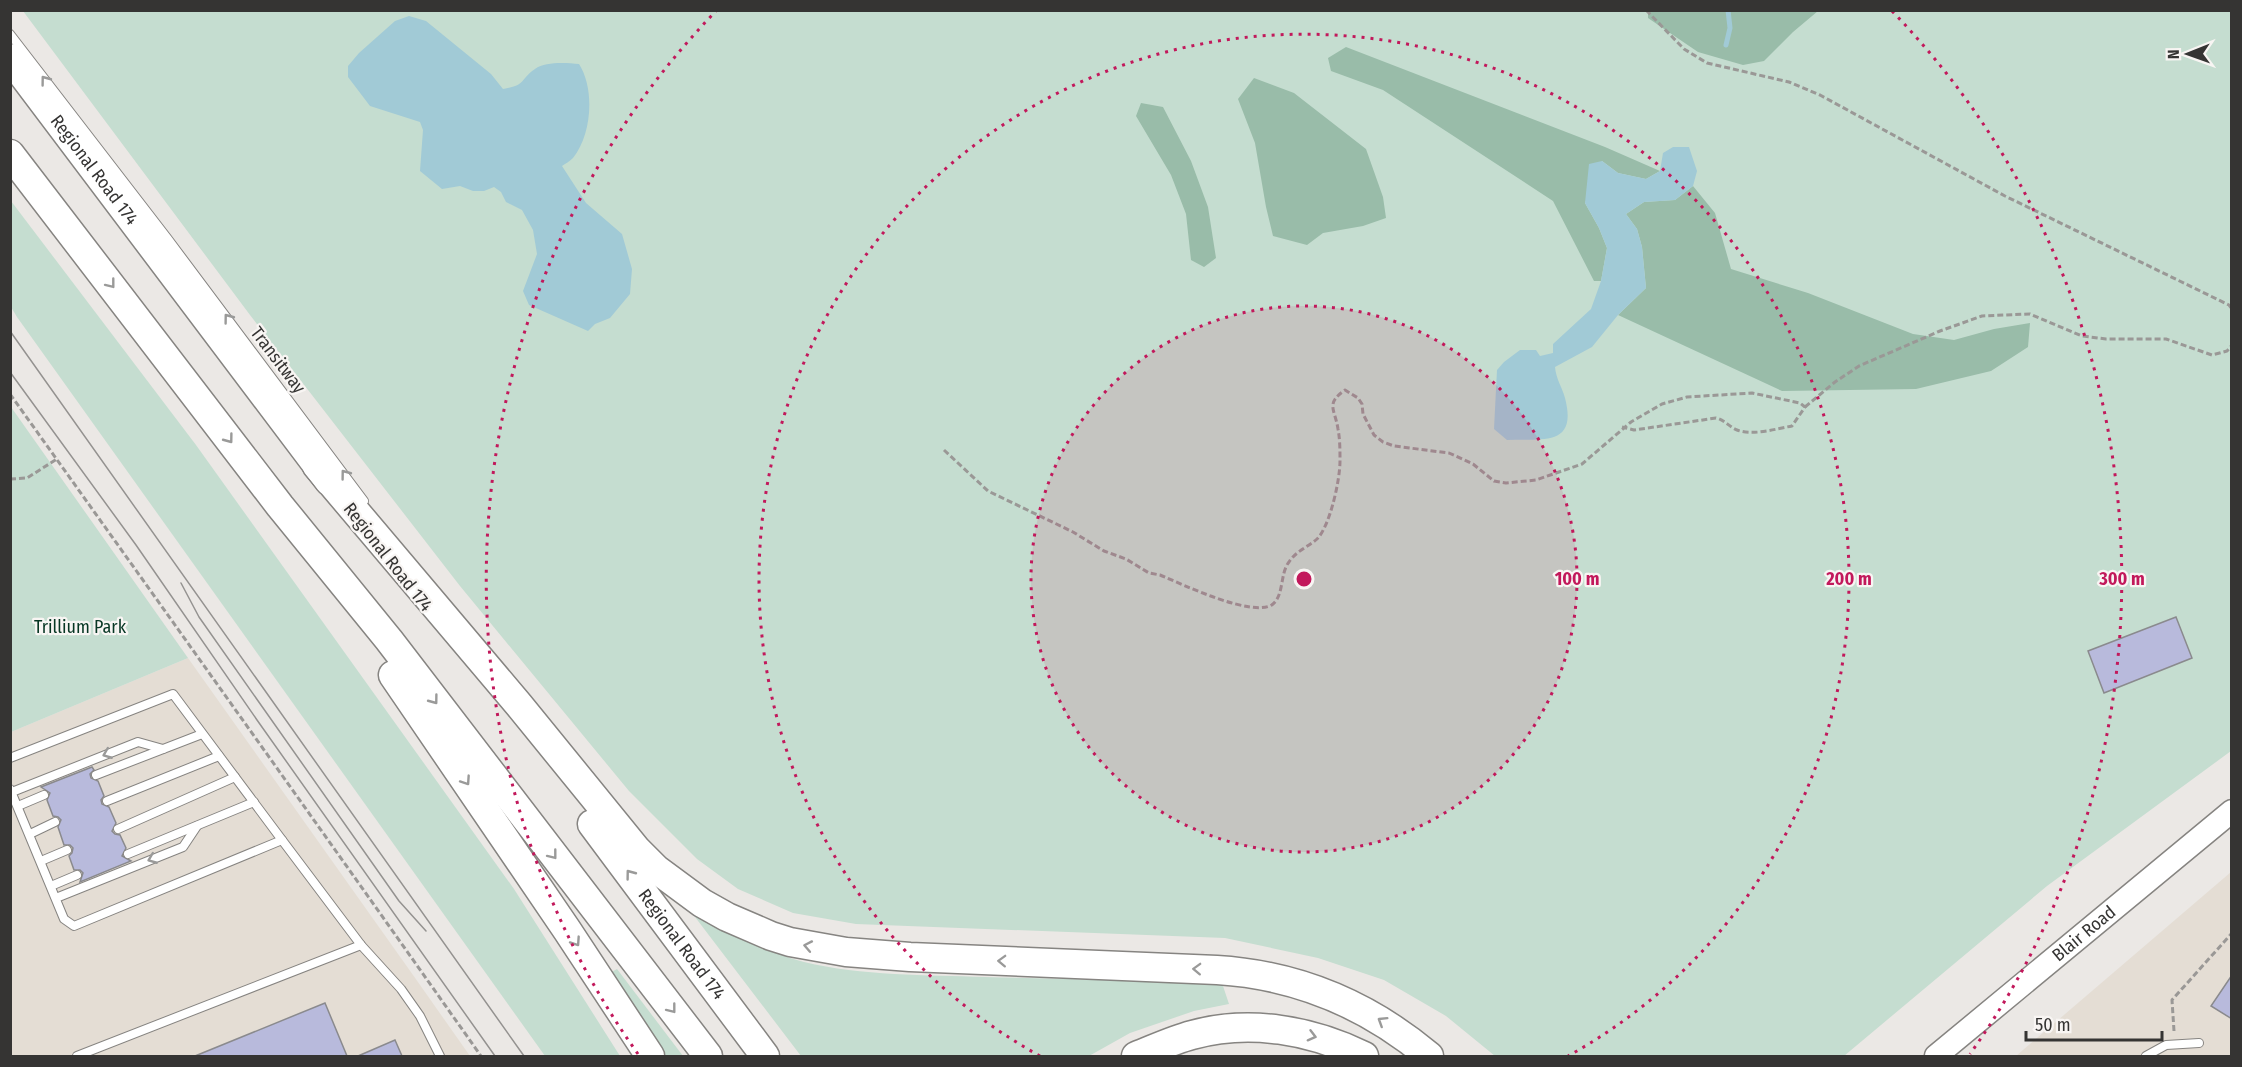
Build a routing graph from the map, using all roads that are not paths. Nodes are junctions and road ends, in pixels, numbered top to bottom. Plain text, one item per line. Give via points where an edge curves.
1 (10, 34) edge
2 (10, 58) edge
3 (10, 154) edge
4 (10, 160) edge
5 (75, 238) junction
6 (317, 466) junction
7 (280, 506) junction
8 (370, 509) dead end
9 (406, 557) dead end
10 (519, 705) junction
11 (202, 734) junction
12 (163, 749) junction
13 (219, 756) junction
14 (10, 758) edge
15 (96, 775) dead end
16 (235, 777) junction
17 (11, 791) edge
18 (44, 795) dead end
19 (107, 801) dead end
20 (254, 802) junction
21 (18, 806) junction
22 (2232, 811) edge
23 (56, 822) dead end
24 (197, 826) junction
25 (118, 829) dead end
26 (30, 834) junction
27 (282, 840) junction
28 (67, 850) dead end
29 (128, 854) dead end
30 (41, 861) junction
31 (77, 875) dead end
32 (51, 886) junction
33 (56, 898) junction
34 (361, 945) junction
35 (2199, 1042) dead end
36 (77, 1056) edge
37 (440, 1056) edge
38 (650, 1056) edge
39 (708, 1056) edge
40 (765, 1056) edge
41 (1136, 1056) edge
42 (1364, 1056) edge
43 (1429, 1056) edge
44 (1936, 1056) edge
45 (2146, 1056) edge

8 -> 1 lane, Transitway
2 - 6 highway, Regional Road 174
3 - 5 highway
4 - 5 lane
5 -> 7 highway
6 - 10 highway
40 -> 6 highway, Regional Road 174
7 -> 38 highway
7 -> 39 highway via 389,640
9 - 10 lane
43 -> 10 highway via 1401,1033 1353,1005 1260,974 910,957 846,952 771,936 702,903 656,869
11 - 12 lane
11 - 13 lane
11 - 14 lane via 173,694
12 - 15 lane
12 -> 17 lane via 138,742
13 - 16 lane
13 - 19 lane
16 - 20 lane
16 - 25 lane
17 - 21 lane
18 - 21 lane
20 - 24 lane
20 - 27 lane
21 - 26 lane
22 - 44 main road, Blair Road
23 - 26 lane
24 - 29 lane
24 -> 33 lane via 183,847
26 - 30 lane
27 - 33 lane via 74,926 64,919
27 - 34 lane
28 - 30 lane
30 - 32 lane
31 - 32 lane
32 - 33 lane
34 - 36 lane
34 - 37 lane via 401,989
35 - 45 lane via 2166,1045
41 -> 42 highway via 1192,1035 1257,1027 1298,1032

